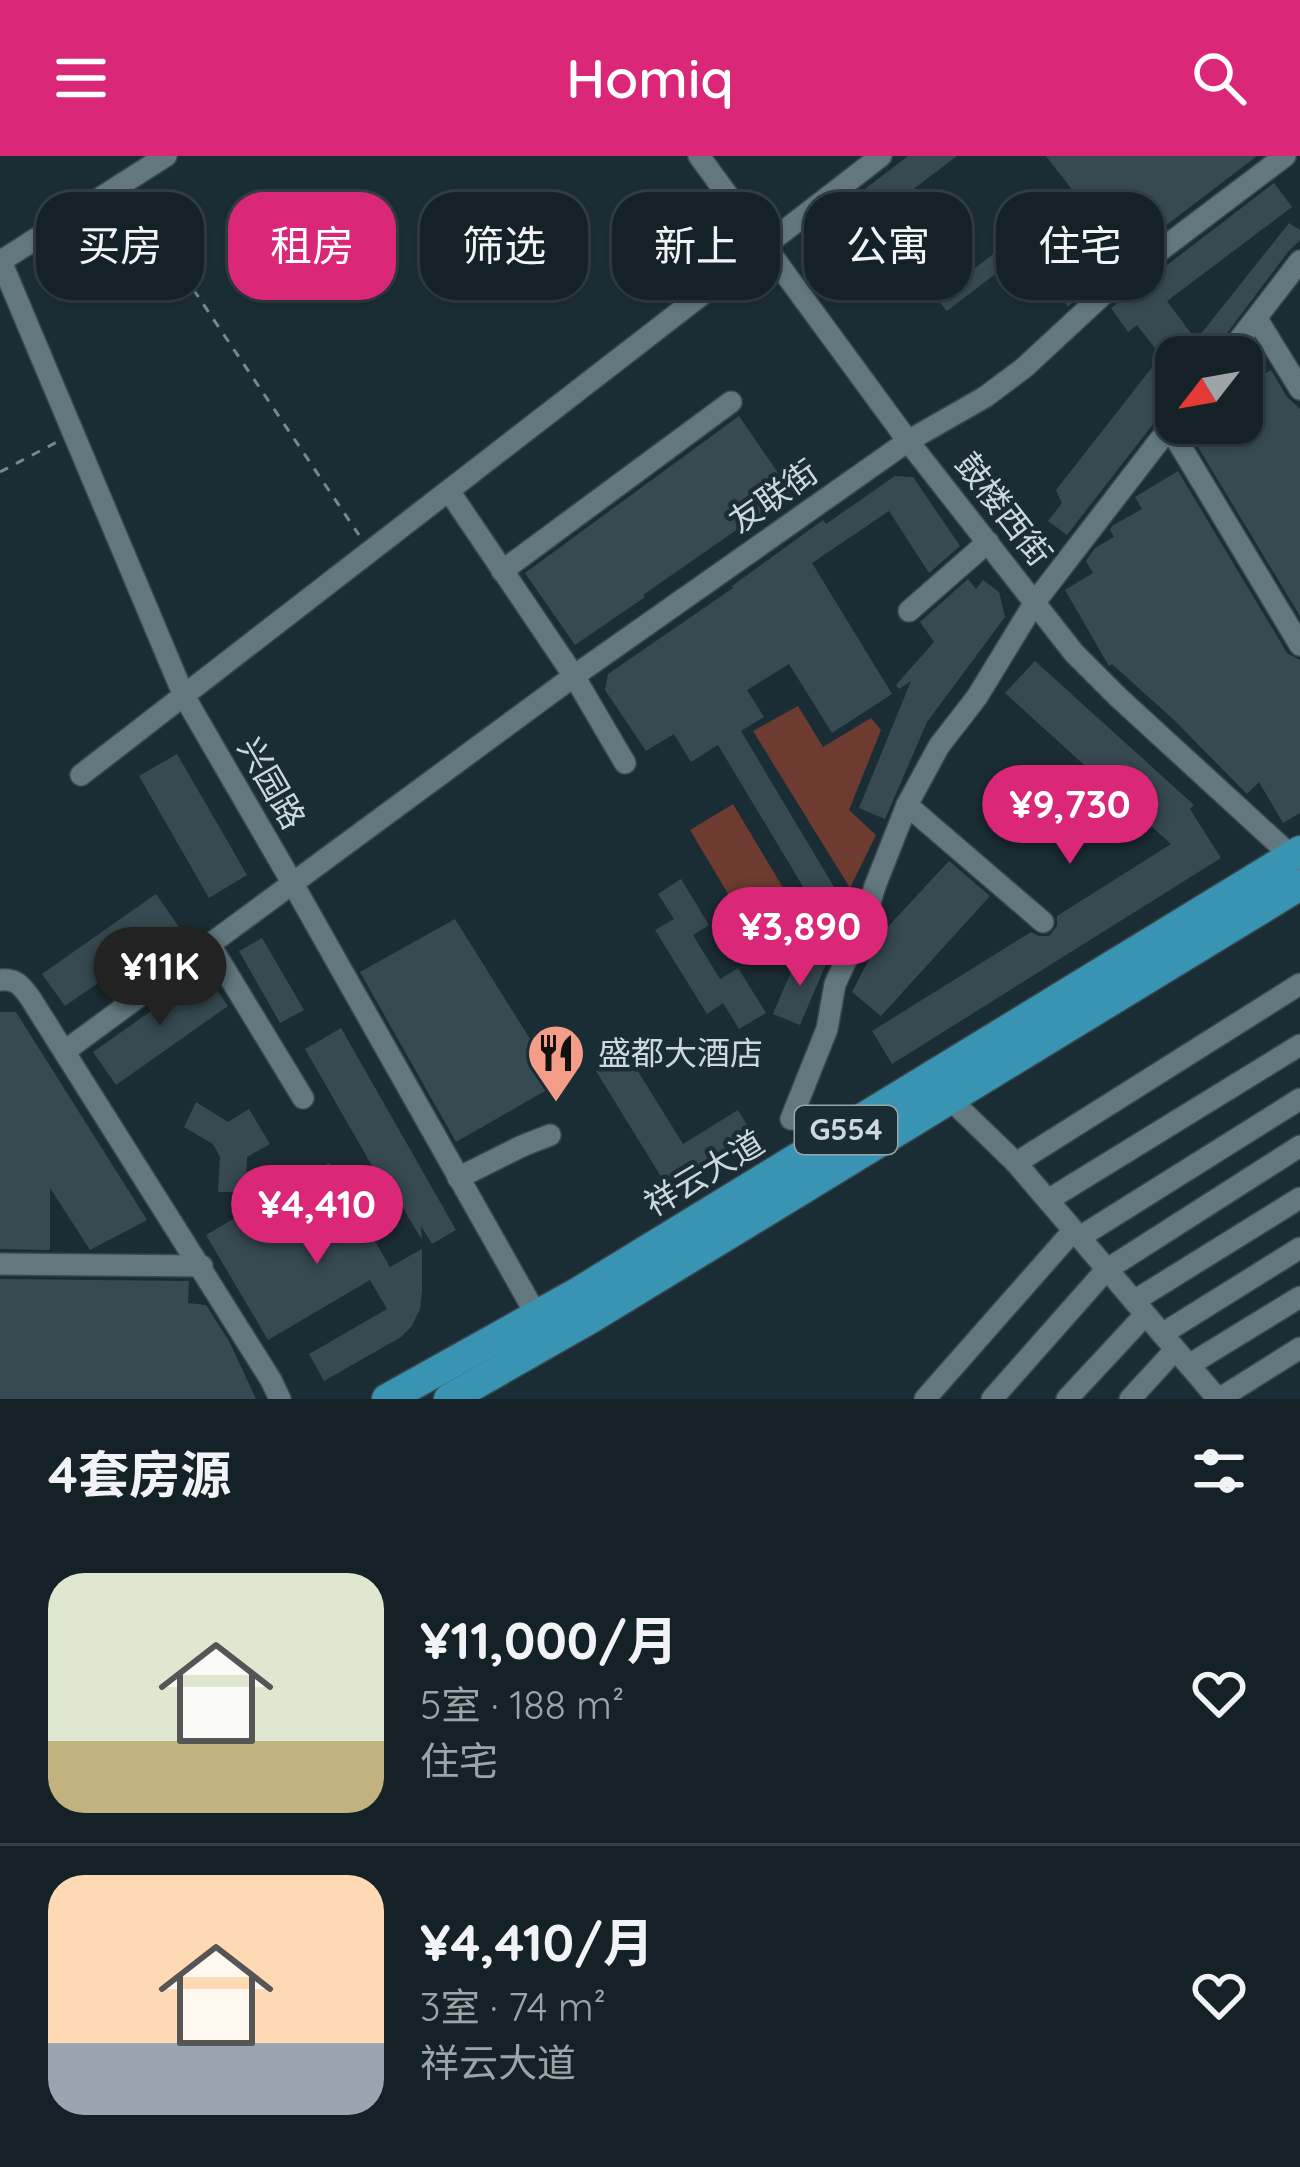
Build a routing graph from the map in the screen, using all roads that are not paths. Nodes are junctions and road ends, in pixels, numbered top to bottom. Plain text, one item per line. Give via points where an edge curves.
1 (166, 156) edge
2 (699, 156) edge
3 (881, 156) edge
4 (1274, 159) edge
5 (726, 192) edge
6 (780, 234) edge
7 (0, 260) edge
8 (1300, 261) edge
9 (780, 264) edge
10 (695, 300) edge
11 (1257, 319) junction
12 (1243, 336) edge
13 (1300, 389) edge
14 (731, 402) dead end
15 (908, 441) junction
16 (1157, 444) edge
17 (1185, 444) edge
18 (449, 491) junction
19 (988, 542) junction
20 (502, 571) junction
21 (1035, 602) junction
22 (908, 610) dead end
23 (1300, 645) edge
24 (574, 676) junction
25 (184, 696) junction
26 (626, 763) dead end
27 (81, 775) dead end
28 (907, 805) junction
29 (1298, 864) edge
30 (293, 884) junction
31 (1043, 922) dead end
32 (210, 945) junction
33 (0, 980) edge
34 (1300, 984) edge
35 (1300, 1045) edge
36 (65, 1051) junction
37 (303, 1098) dead end
38 (1300, 1099) edge
39 (951, 1100) junction
40 (791, 1119) dead end
41 (550, 1135) dead end
42 (1300, 1146) edge
43 (1016, 1163) junction
44 (458, 1178) junction
45 (1300, 1198) edge
46 (1048, 1201) junction
47 (1076, 1234) junction
48 (1300, 1248) edge
49 (0, 1264) edge
50 (202, 1266) junction
51 (1106, 1270) junction
52 (1300, 1297) edge
53 (1139, 1308) junction
54 (537, 1316) junction
55 (1300, 1348) edge
56 (1176, 1350) junction
57 (472, 1394) edge
58 (1209, 1395) edge
59 (280, 1399) edge
60 (387, 1399) edge
61 (925, 1399) edge
62 (992, 1399) edge
63 (1067, 1399) edge
64 (1130, 1399) edge

1 - 7 street
2 - 5 street, 鼓楼西街
3 - 6 street
4 - 15 street, 友联街 via 1109,289 1024,368
7 - 25 street, 兴园路
8 - 11 street
9 - 15 street, 鼓楼西街
10 - 18 street
11 - 12 street
11 - 13 street
14 - 20 street
15 - 19 street, 鼓楼西街
15 - 24 street, 友联街
16 - 21 street
17 - 23 street
18 - 20 street
18 - 25 street
19 - 21 street, 鼓楼西街
19 - 22 street
20 - 24 street
21 - 28 street
21 - 29 street, 鼓楼西街 via 1118,697
24 - 26 street
24 - 30 street, 友联街
25 - 27 street
25 - 30 street, 兴园路
28 - 31 street
28 - 40 street
29 - 39 highway, 祥云大道 / G554
29 - 54 highway, 祥云大道 / G554
30 - 32 street, 友联街
30 - 44 street, 兴园路
32 - 36 street, 友联街
32 - 37 street
33 - 36 street via 20,984
34 - 43 street
35 - 46 street
36 - 50 street
38 - 47 street
39 - 43 street
39 - 57 highway, 祥云大道 / G554
41 - 44 street
42 - 51 street
43 - 46 street
44 - 54 street, 兴园路
45 - 53 street
46 - 47 street
47 - 51 street
47 - 61 street
48 - 56 street
49 - 50 street
50 - 59 street
51 - 53 street
51 - 62 street
52 - 56 street
53 - 56 street
53 - 63 street
54 - 60 highway, 祥云大道 / G554
55 - 58 street
56 - 58 street
56 - 64 street

